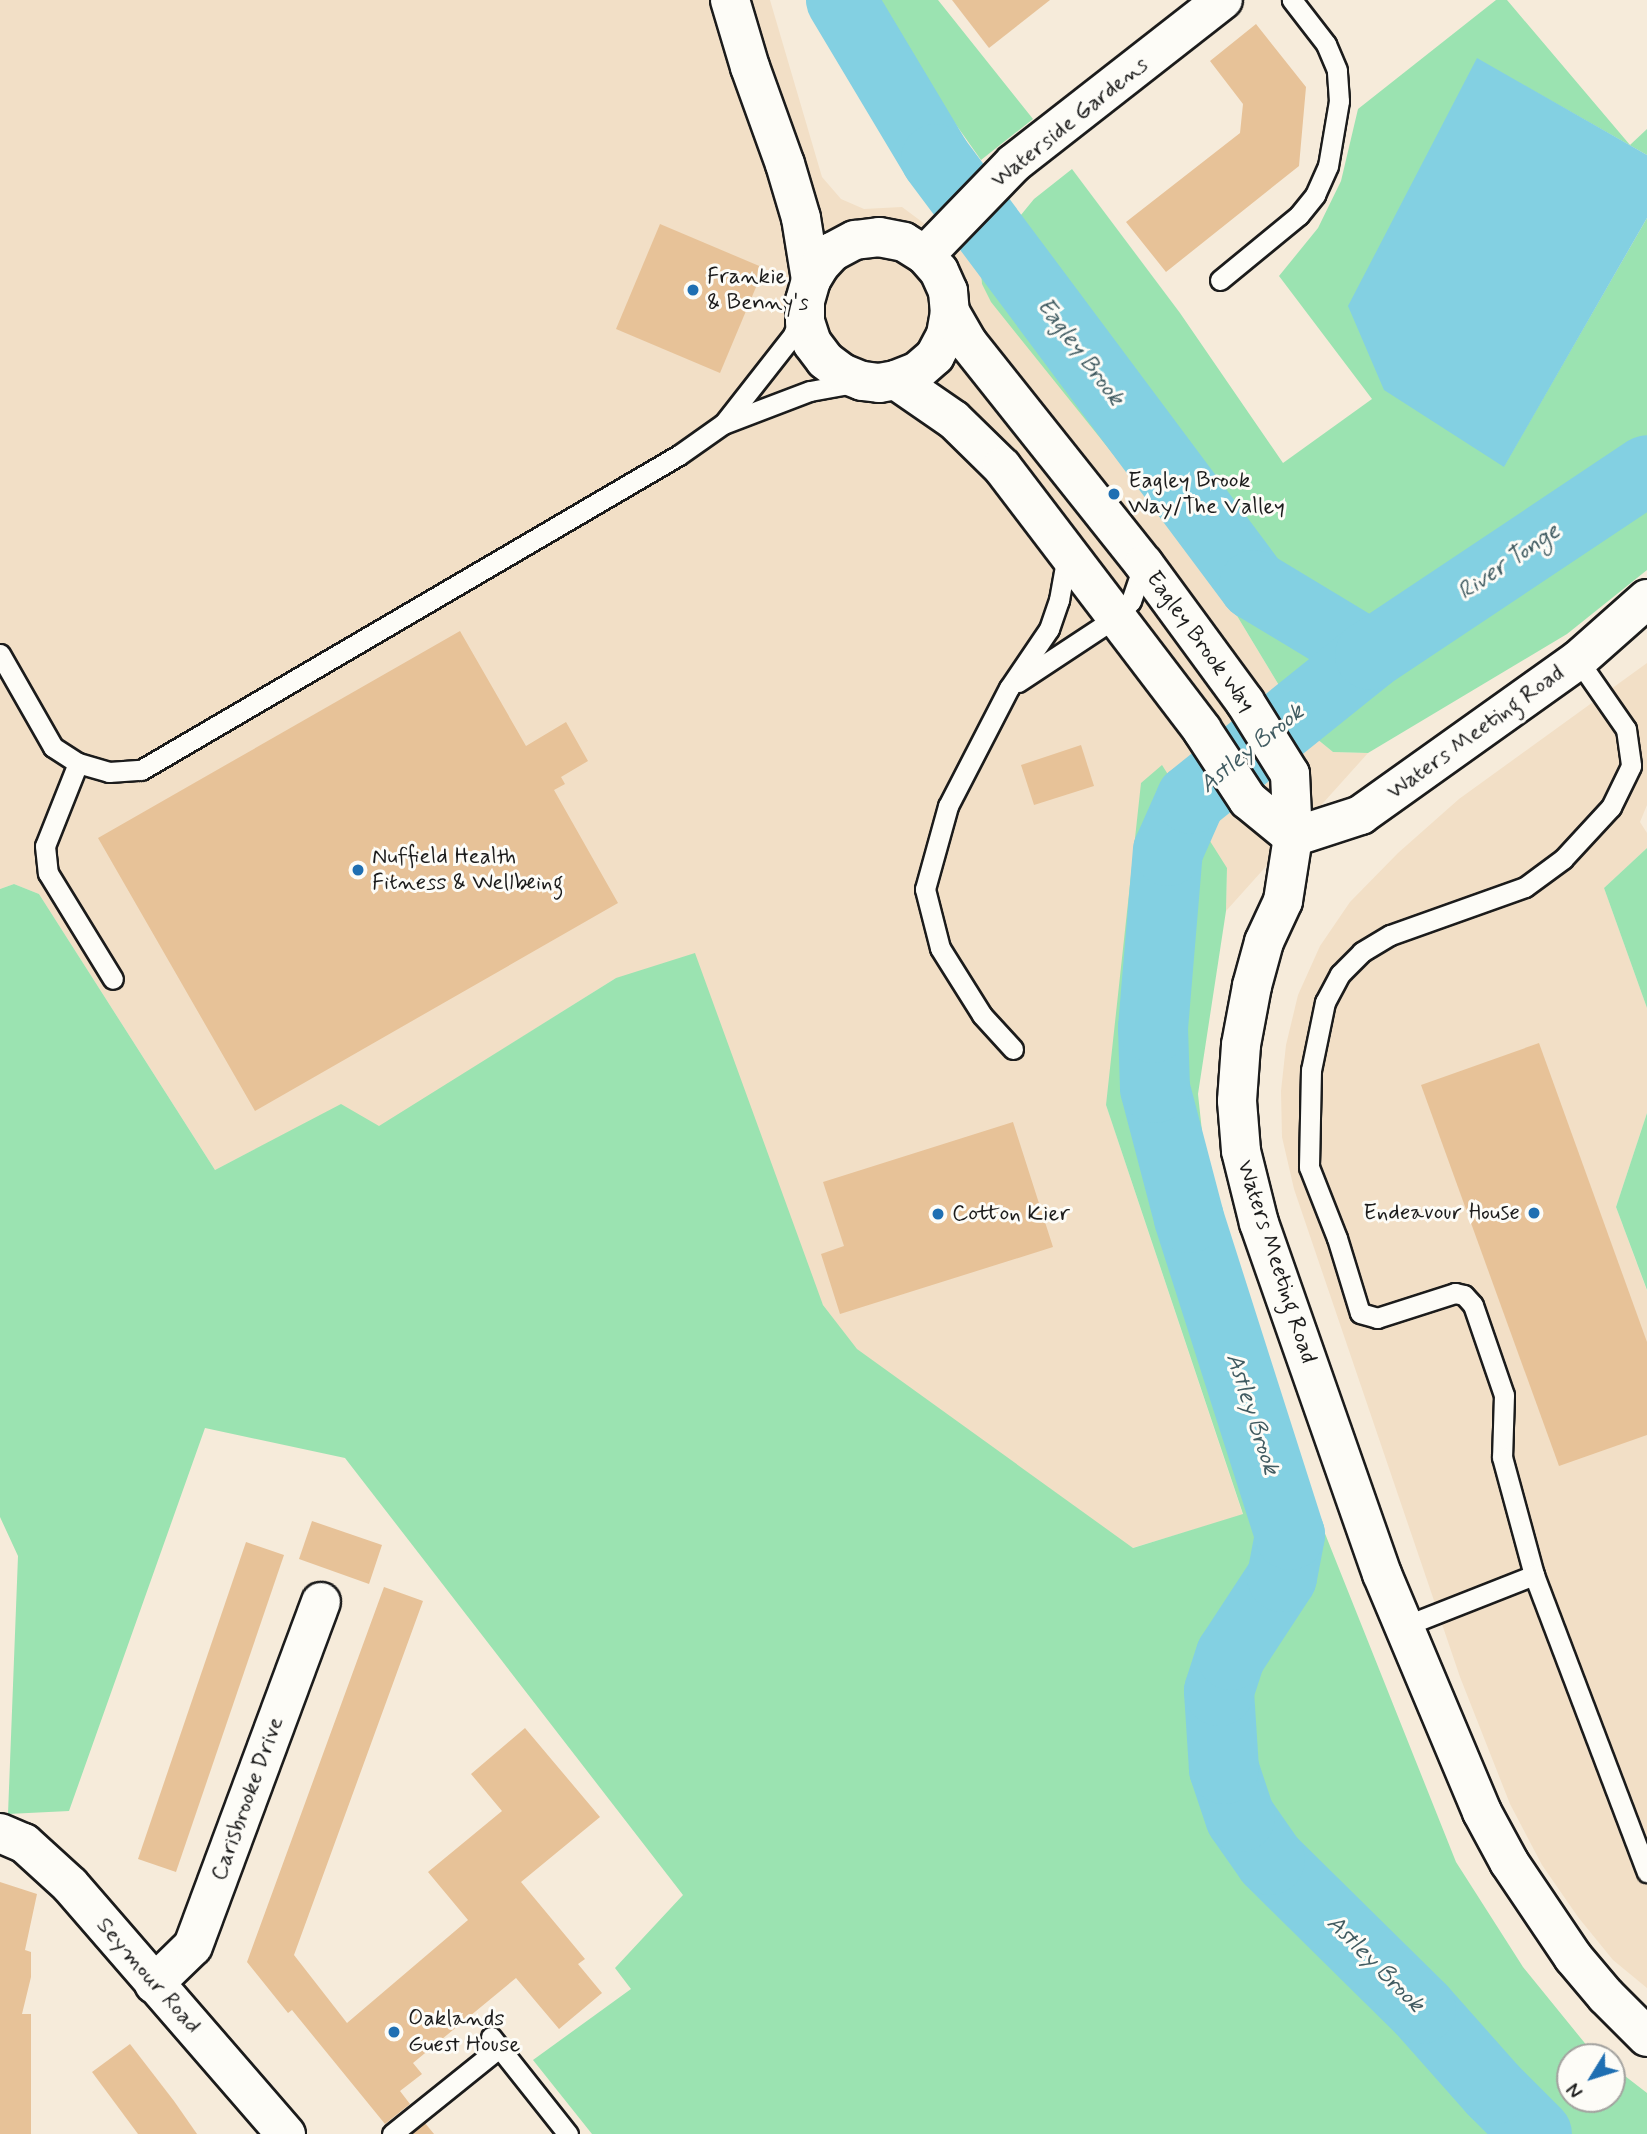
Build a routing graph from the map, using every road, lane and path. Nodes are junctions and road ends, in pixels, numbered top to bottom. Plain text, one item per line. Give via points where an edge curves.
1 (730, 0) edge
2 (1223, 0) edge
3 (1292, 0) edge
4 (785, 164) junction
5 (863, 239) junction
6 (936, 242) junction
7 (1220, 280) dead end
8 (808, 290) junction
9 (950, 312) junction
10 (879, 381) junction
11 (723, 424) junction
12 (1068, 555) junction
13 (1144, 564) junction
14 (1647, 599) edge
15 (1115, 618) junction
16 (0, 653) edge
17 (1578, 660) junction
18 (1009, 688) junction
19 (78, 763) junction
20 (1293, 837) junction
21 (113, 979) dead end
22 (1013, 1049) dead end
23 (1534, 1575) junction
24 (321, 1602) dead end
25 (1402, 1627) junction
26 (0, 1833) edge
27 (1647, 1872) edge
28 (153, 1984) junction
29 (1647, 2037) edge
30 (286, 2134) edge
31 (392, 2134) edge
32 (568, 2134) edge

1 - 4 street
2 - 6 street, Waterside Gardens via 1014,163
3 - 7 lane via 1326,44 1337,70 1339,101 1328,166 1315,195 1299,215
4 - 5 street via 813,203
4 - 8 street via 801,218
5 - 6 street
5 - 8 street via 832,252
6 - 9 street
8 - 10 street via 806,323 812,343 825,360 842,373
8 - 11 lane via 793,335
9 - 10 street via 946,335 935,356 918,371
9 - 13 street, Eagley Brook Way via 968,343
10 - 11 lane via 810,391
10 - 12 street via 954,420 1002,467
11 - 19 lane via 679,455 141,770 109,772
12 - 15 street
12 - 18 lane via 1049,629
13 - 15 lane via 1131,601
13 - 20 street, Eagley Brook Way via 1245,702 1290,774
14 - 17 street, Waters Meeting Road
15 - 18 lane
15 - 20 street via 1202,730 1248,800
16 - 19 lane via 53,747
17 - 20 street, Waters Meeting Road via 1361,816
17 - 23 lane via 1626,729 1631,766 1611,807 1563,859 1525,887 1390,935 1362,952 1340,974 1325,1002 1311,1070 1310,1167 1360,1313 1377,1318 1455,1293 1473,1305 1504,1395 1503,1457
18 - 22 lane via 948,806 925,889 940,948 982,1014
19 - 21 lane via 45,846 48,873
20 - 25 street, Waters Meeting Road via 1283,901 1252,986 1241,1045 1237,1101 1241,1151 1259,1223
23 - 25 lane
23 - 27 lane
24 - 28 street, Carisbrooke Drive via 193,1947
25 - 29 street, Waters Meeting Road via 1482,1812 1509,1862 1573,1957
26 - 28 street, Seymour Road via 41,1856
28 - 30 street, Seymour Road
31 - 32 lane via 495,2043

